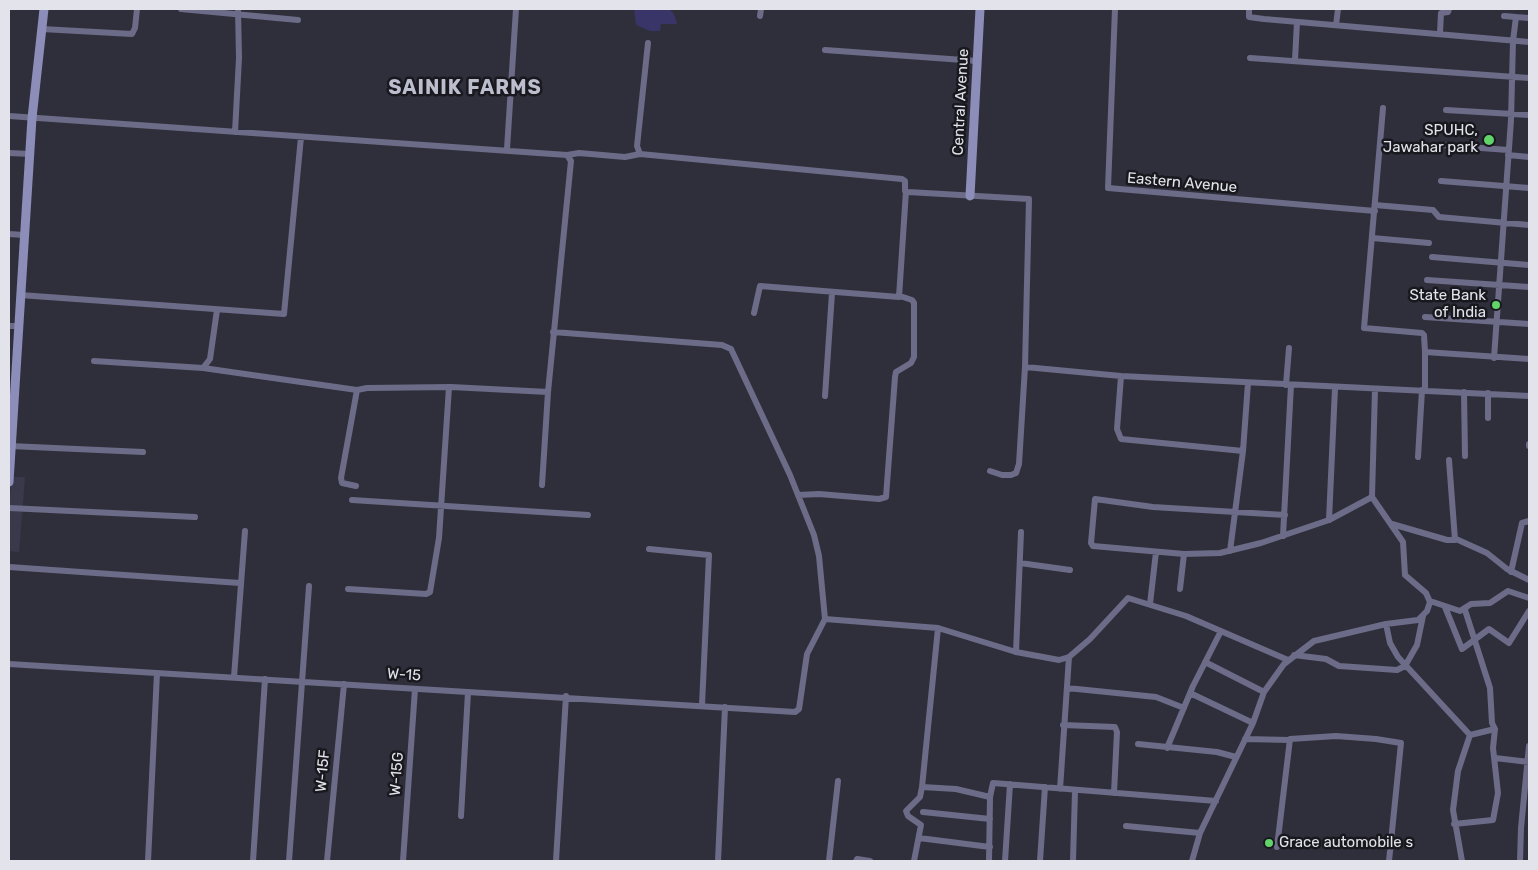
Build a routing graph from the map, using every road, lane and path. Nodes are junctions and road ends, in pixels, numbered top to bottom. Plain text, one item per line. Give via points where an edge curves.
1 (44, 9) edge
2 (137, 9) edge
3 (181, 9) edge
4 (516, 9) edge
5 (980, 9) edge
6 (1115, 9) edge
7 (1249, 9) edge
8 (1338, 9) edge
9 (1449, 9) edge
10 (238, 12) edge
11 (1504, 16) dead end
12 (1516, 17) junction
13 (1529, 18) edge
14 (298, 20) dead end
15 (1297, 22) junction
16 (1336, 25) junction
17 (42, 30) junction
18 (1440, 33) junction
19 (1513, 41) junction
20 (1529, 42) edge
21 (648, 43) dead end
22 (825, 50) dead end
23 (1250, 58) dead end
24 (1295, 60) junction
25 (977, 61) junction
26 (1512, 76) junction
27 (1529, 78) edge
28 (1383, 108) dead end
29 (1446, 110) dead end
30 (1510, 114) junction
31 (1529, 115) edge
32 (9, 116) edge
33 (32, 118) junction
34 (235, 132) junction
35 (301, 137) junction
36 (1441, 145) dead end
37 (507, 149) junction
38 (9, 153) edge
39 (1508, 153) junction
40 (31, 154) junction
41 (640, 154) junction
42 (567, 155) junction
43 (1529, 157) edge
44 (1441, 181) dead end
45 (1505, 187) junction
46 (1529, 188) edge
47 (906, 191) junction
48 (970, 196) junction
49 (1375, 208) junction
50 (1503, 223) junction
51 (1529, 225) edge
52 (9, 234) edge
53 (24, 235) junction
54 (1372, 238) junction
55 (1430, 243) dead end
56 (1432, 257) dead end
57 (1500, 263) junction
58 (1529, 265) edge
59 (1427, 280) dead end
60 (1498, 285) junction
61 (1529, 287) edge
62 (832, 293) junction
63 (20, 295) junction
64 (900, 296) junction
65 (217, 310) junction
66 (754, 313) dead end
67 (1425, 317) dead end
68 (1497, 322) junction
69 (1529, 324) edge
70 (13, 326) edge
71 (553, 332) junction
72 (1289, 348) dead end
73 (1425, 352) junction
74 (1494, 358) junction
75 (1529, 359) edge
76 (94, 361) dead end
77 (1024, 367) junction
78 (203, 368) junction
79 (1120, 376) junction
80 (1248, 383) junction
81 (1289, 385) junction
82 (449, 387) junction
83 (1335, 388) junction
84 (1375, 389) junction
85 (357, 390) junction
86 (1424, 390) junction
87 (548, 392) junction
88 (1464, 392) junction
89 (1488, 393) junction
90 (825, 396) dead end
91 (1529, 396) edge
92 (1488, 418) dead end
93 (10, 446) junction
94 (1243, 451) junction
95 (143, 452) dead end
96 (1465, 456) dead end
97 (1418, 457) dead end
98 (1449, 460) dead end
99 (990, 472) dead end
100 (9, 482) edge
101 (542, 485) dead end
102 (356, 486) dead end
103 (798, 495) junction
104 (1372, 497) junction
105 (352, 500) dead end
106 (442, 506) junction
107 (9, 508) edge
108 (1235, 514) junction
109 (588, 515) dead end
110 (1284, 515) junction
111 (195, 517) dead end
112 (1329, 520) junction
113 (1529, 521) edge
114 (1392, 524) junction
115 (244, 531) dead end
116 (1021, 532) dead end
117 (1283, 536) junction
118 (1456, 539) junction
119 (649, 549) dead end
120 (1230, 551) junction
121 (1156, 552) junction
122 (1184, 554) junction
123 (1020, 563) junction
124 (9, 567) edge
125 (1070, 570) dead end
126 (1511, 572) junction
127 (1529, 580) edge
128 (240, 583) junction
129 (309, 586) dead end
130 (348, 589) dead end
131 (1180, 590) dead end
132 (1529, 598) edge
133 (1430, 601) junction
134 (1150, 604) junction
135 (1445, 607) junction
136 (1465, 610) junction
137 (1529, 611) edge
138 (1423, 616) junction
139 (825, 619) junction
140 (1386, 624) junction
141 (938, 628) junction
142 (1221, 631) junction
143 (1476, 639) junction
144 (1016, 652) junction
145 (1294, 655) junction
146 (1070, 657) junction
147 (1288, 660) junction
148 (1205, 662) junction
149 (9, 664) edge
150 (1406, 666) junction
151 (157, 673) junction
152 (234, 677) junction
153 (266, 679) junction
154 (302, 682) junction
155 (344, 684) junction
156 (1067, 688) junction
157 (415, 689) junction
158 (468, 692) junction
159 (1264, 692) junction
160 (1190, 693) junction
161 (566, 696) junction
162 (702, 705) junction
163 (725, 707) junction
164 (1184, 708) junction
165 (1253, 724) junction
166 (1063, 725) junction
167 (1495, 729) junction
168 (1470, 735) junction
169 (1245, 739) junction
170 (1289, 740) junction
171 (1138, 744) dead end
172 (1529, 746) edge
173 (1167, 748) junction
174 (1236, 757) junction
175 (1495, 758) junction
176 (1528, 762) edge
177 (838, 781) dead end
178 (1010, 784) junction
179 (922, 787) junction
180 (1045, 788) junction
181 (1060, 789) junction
182 (1075, 791) junction
183 (1114, 793) junction
184 (990, 797) junction
185 (1216, 801) junction
186 (923, 812) dead end
187 (461, 816) dead end
188 (990, 819) junction
189 (1454, 824) junction
190 (1126, 826) dead end
191 (1200, 833) junction
192 (919, 838) junction
193 (990, 847) junction
194 (1277, 847) dead end
195 (148, 861) edge
196 (253, 861) edge
197 (290, 861) edge
198 (328, 861) edge
199 (404, 861) edge
200 (556, 861) edge
201 (718, 861) edge
202 (829, 861) edge
203 (856, 861) edge
204 (870, 861) edge
205 (914, 861) edge
206 (989, 861) edge
207 (1004, 861) edge
208 (1040, 861) edge
209 (1073, 861) edge
210 (1192, 861) edge
211 (1390, 861) edge
212 (1462, 861) edge
213 (1520, 861) edge

1 - 17 street
2 - 17 street via 132,34
3 - 10 street
4 - 37 street
5 - 25 street, Central Avenue
6 - 49 street, Eastern Avenue via 1108,188
7 - 15 street via 1248,17
8 - 16 street
9 - 18 street via 1441,13
10 - 14 street
10 - 34 street
11 - 12 street
12 - 13 street
12 - 19 street
15 - 16 street
15 - 24 street
16 - 18 street
17 - 33 street
18 - 19 street
19 - 20 street
19 - 26 street
21 - 41 street via 637,146
22 - 25 street
23 - 24 street
24 - 26 street
25 - 48 street, Central Avenue
26 - 27 street
26 - 30 street
28 - 49 street
29 - 30 street
30 - 31 street
30 - 39 street
32 - 33 street
33 - 34 street
33 - 40 street
34 - 35 street
35 - 37 street
35 - 65 street via 285,313
36 - 39 street
37 - 42 street
38 - 40 street
39 - 43 street
39 - 45 street
40 - 53 street
41 - 42 street
41 - 47 street via 902,178
42 - 71 street via 571,161
44 - 45 street
45 - 46 street
45 - 50 street
47 - 48 street
47 - 64 street
48 - 77 street via 1031,200
49 - 50 street via 1433,210 1439,217
49 - 54 street
50 - 51 street
50 - 57 street
52 - 53 street
53 - 63 street
54 - 55 street
54 - 73 street via 1364,329 1422,333
56 - 57 street
57 - 58 street
57 - 60 street
59 - 60 street
60 - 61 street
60 - 68 street
62 - 64 street
62 - 66 street via 759,286
62 - 90 street
63 - 65 street
63 - 70 street
64 - 103 street via 914,303 914,357 894,376 886,497
65 - 78 street via 210,359
67 - 68 street
68 - 69 street
68 - 74 street
70 - 93 street
71 - 87 street
71 - 103 street via 722,345 731,349
72 - 81 street
73 - 74 street
73 - 86 street
74 - 75 street
76 - 78 street
77 - 79 street
77 - 99 street via 1017,469 1007,476
78 - 85 street
79 - 80 street
79 - 94 street via 1117,429 1120,439
80 - 81 street
80 - 94 street
81 - 83 street
81 - 110 street
82 - 85 street
82 - 87 street
82 - 106 street
83 - 84 street
83 - 112 street
84 - 86 street
84 - 104 street
85 - 102 street via 341,478 342,483
86 - 88 street
86 - 97 street
87 - 101 street
88 - 89 street
88 - 96 street
89 - 91 street
89 - 92 street
93 - 95 street
93 - 100 street
94 - 108 street
98 - 118 street
103 - 139 street via 816,545
104 - 112 street
104 - 114 street
105 - 106 street
106 - 109 street
106 - 130 street via 430,592
107 - 111 street
108 - 110 street
108 - 120 street
108 - 121 street via 1095,500 1092,545
110 - 117 street
112 - 117 street
113 - 126 street via 1522,523
114 - 118 street via 1447,540
114 - 133 street via 1403,545 1405,574 1426,593
115 - 128 street
116 - 123 street
117 - 120 street
118 - 126 street via 1487,553
119 - 162 street via 709,555
120 - 122 street
121 - 122 street
121 - 134 street
122 - 131 street
123 - 125 street
123 - 144 street
124 - 128 street
126 - 127 street
128 - 152 street
129 - 154 street
132 - 136 street via 1508,591 1495,601 1471,604
133 - 135 street
133 - 138 street
134 - 142 street
134 - 146 street via 1126,599
135 - 136 street
135 - 143 street via 1462,649
136 - 143 street
137 - 143 street via 1509,643 1489,629
138 - 140 street via 1406,623
138 - 150 street via 1417,646
139 - 141 street
139 - 163 street, W-15 via 806,659 798,710
140 - 145 street via 1314,641
140 - 150 street via 1392,648
141 - 144 street
141 - 179 street
142 - 147 street
142 - 148 street
143 - 167 street via 1490,688
144 - 146 street via 1051,659
145 - 147 street
145 - 150 street via 1326,658 1345,667 1393,670
146 - 156 street
147 - 159 street
148 - 159 street
148 - 160 street
149 - 151 street, W-15
150 - 168 street
151 - 152 street, W-15
151 - 195 street
152 - 153 street, W-15
153 - 154 street, W-15
153 - 196 street
154 - 155 street, W-15
154 - 197 street
155 - 157 street, W-15
155 - 198 street, W-15F
156 - 164 street via 1156,697
156 - 166 street
157 - 158 street, W-15
157 - 199 street, W-15G
158 - 161 street, W-15
158 - 187 street
159 - 165 street
160 - 164 street
160 - 165 street
161 - 162 street, W-15
161 - 200 street
162 - 163 street, W-15
163 - 201 street
164 - 173 street
165 - 169 street
166 - 181 street
166 - 183 street via 1115,727 1118,732
167 - 168 street
167 - 175 street
168 - 189 street via 1458,771 1452,810
169 - 170 street
169 - 174 street
170 - 194 street
170 - 211 street via 1344,737 1401,742
171 - 173 street
172 - 176 street
173 - 174 street
174 - 185 street
175 - 176 street
175 - 189 street via 1498,793 1495,819
176 - 213 street
177 - 202 street
178 - 180 street
178 - 184 street via 991,784
178 - 207 street
179 - 184 street via 956,789
179 - 192 street via 920,797 906,811 921,824
180 - 181 street
180 - 208 street
181 - 182 street
182 - 183 street
182 - 209 street
183 - 185 street
184 - 188 street
185 - 191 street
186 - 188 street
188 - 193 street
189 - 212 street
190 - 191 street
191 - 210 street
192 - 193 street
192 - 205 street
193 - 206 street
203 - 204 street

